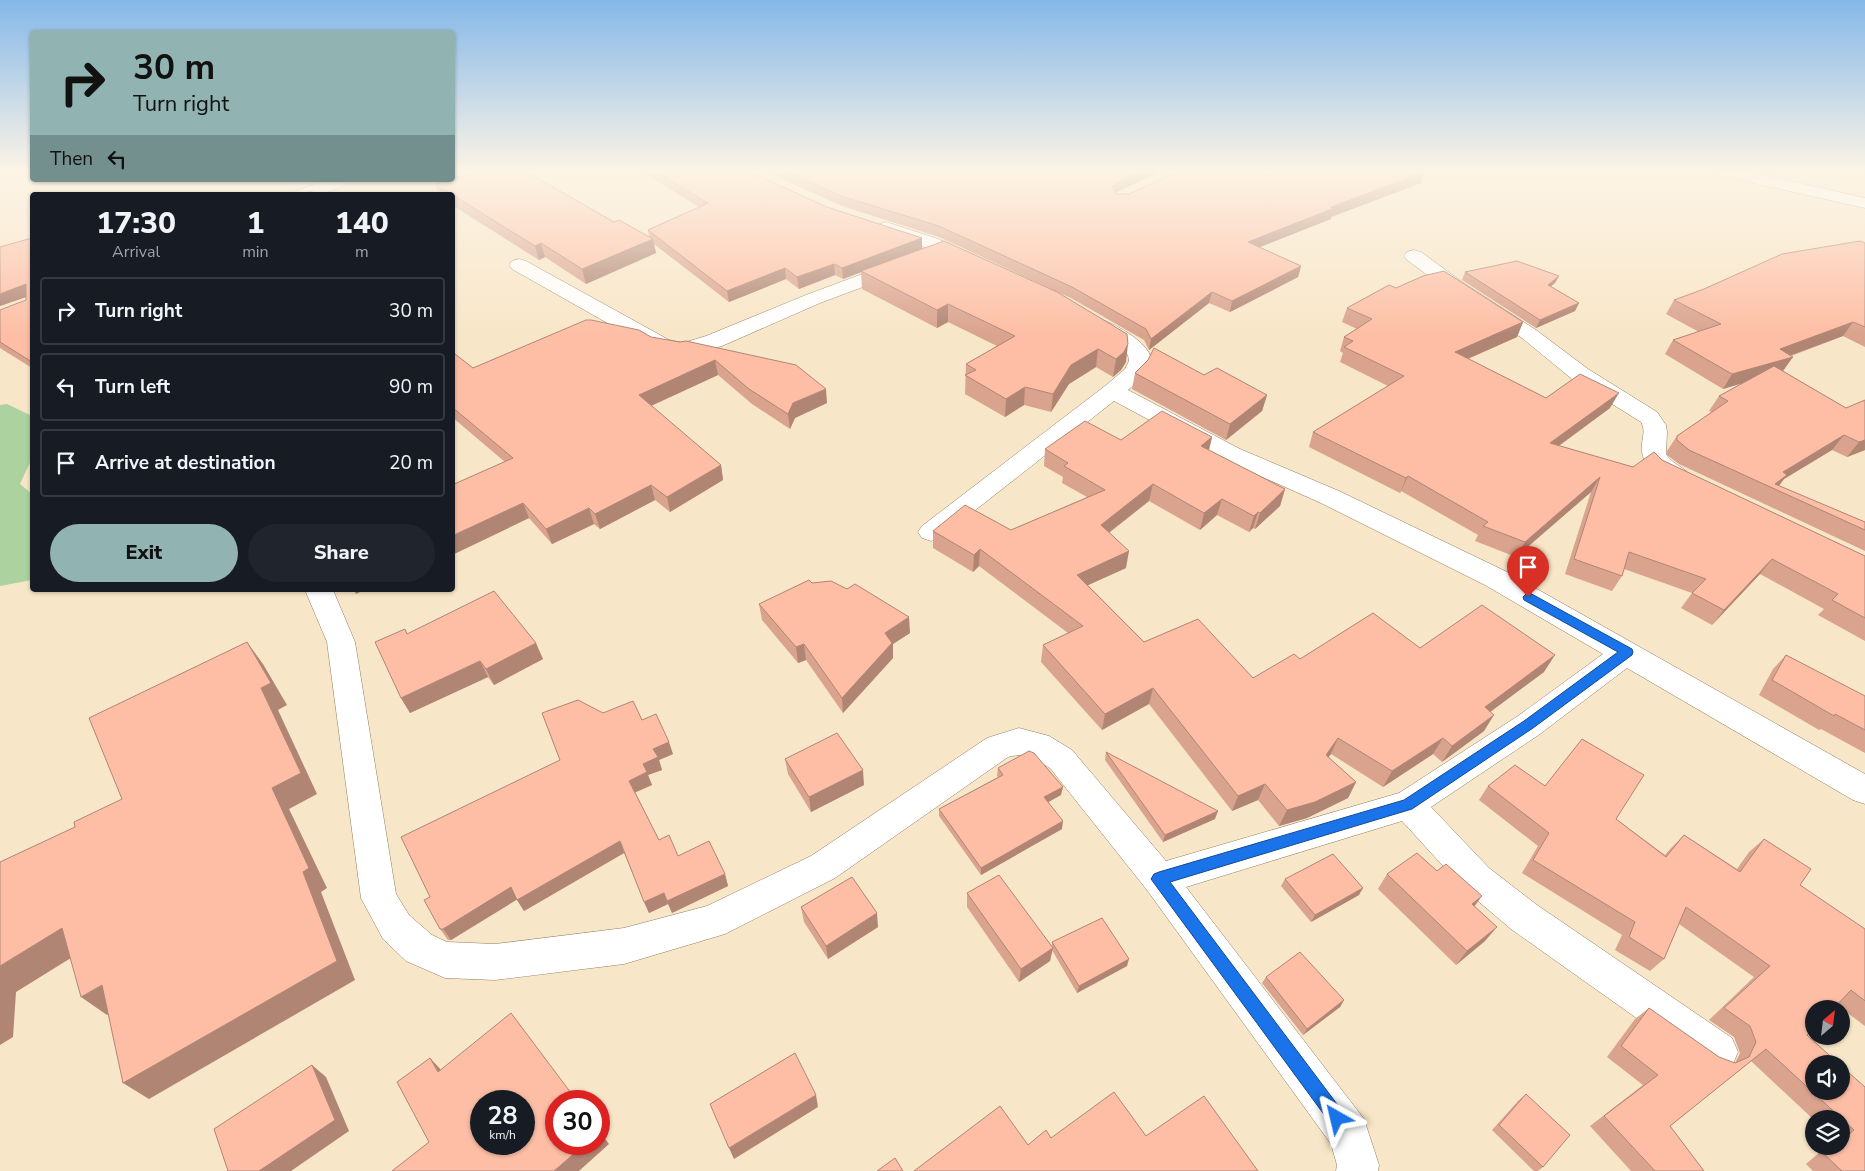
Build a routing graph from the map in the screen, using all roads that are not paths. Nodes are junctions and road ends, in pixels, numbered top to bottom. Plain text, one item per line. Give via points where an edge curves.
1 (877, 226) edge
2 (945, 249) junction
3 (1414, 256) dead end
4 (519, 266) dead end
5 (991, 270) edge
6 (1079, 313) edge
7 (1113, 392) junction
8 (1702, 488) edge
9 (931, 532) edge
10 (320, 592) edge
11 (1627, 652) junction
12 (1865, 790) edge
13 (1408, 805) junction
14 (1159, 879) junction
15 (1718, 1052) dead end
16 (1357, 1171) edge

1 - 2 street
2 - 4 street via 714,341 683,349 662,345
2 - 5 street
3 - 8 street via 1580,374 1649,417 1656,424 1652,452 1657,462 1669,472
6 - 7 street via 1134,347 1140,357 1139,366
7 - 9 street
7 - 11 street via 1231,454 1330,497 1495,578
10 - 14 street via 341,642 379,898 396,927 419,948 445,960 495,962 624,946 712,922 824,867 998,747 1019,741 1038,745 1061,760
11 - 12 street
11 - 13 street via 1529,725
13 - 14 street
13 - 15 street via 1477,879 1524,917
14 - 16 street via 1349,1134

